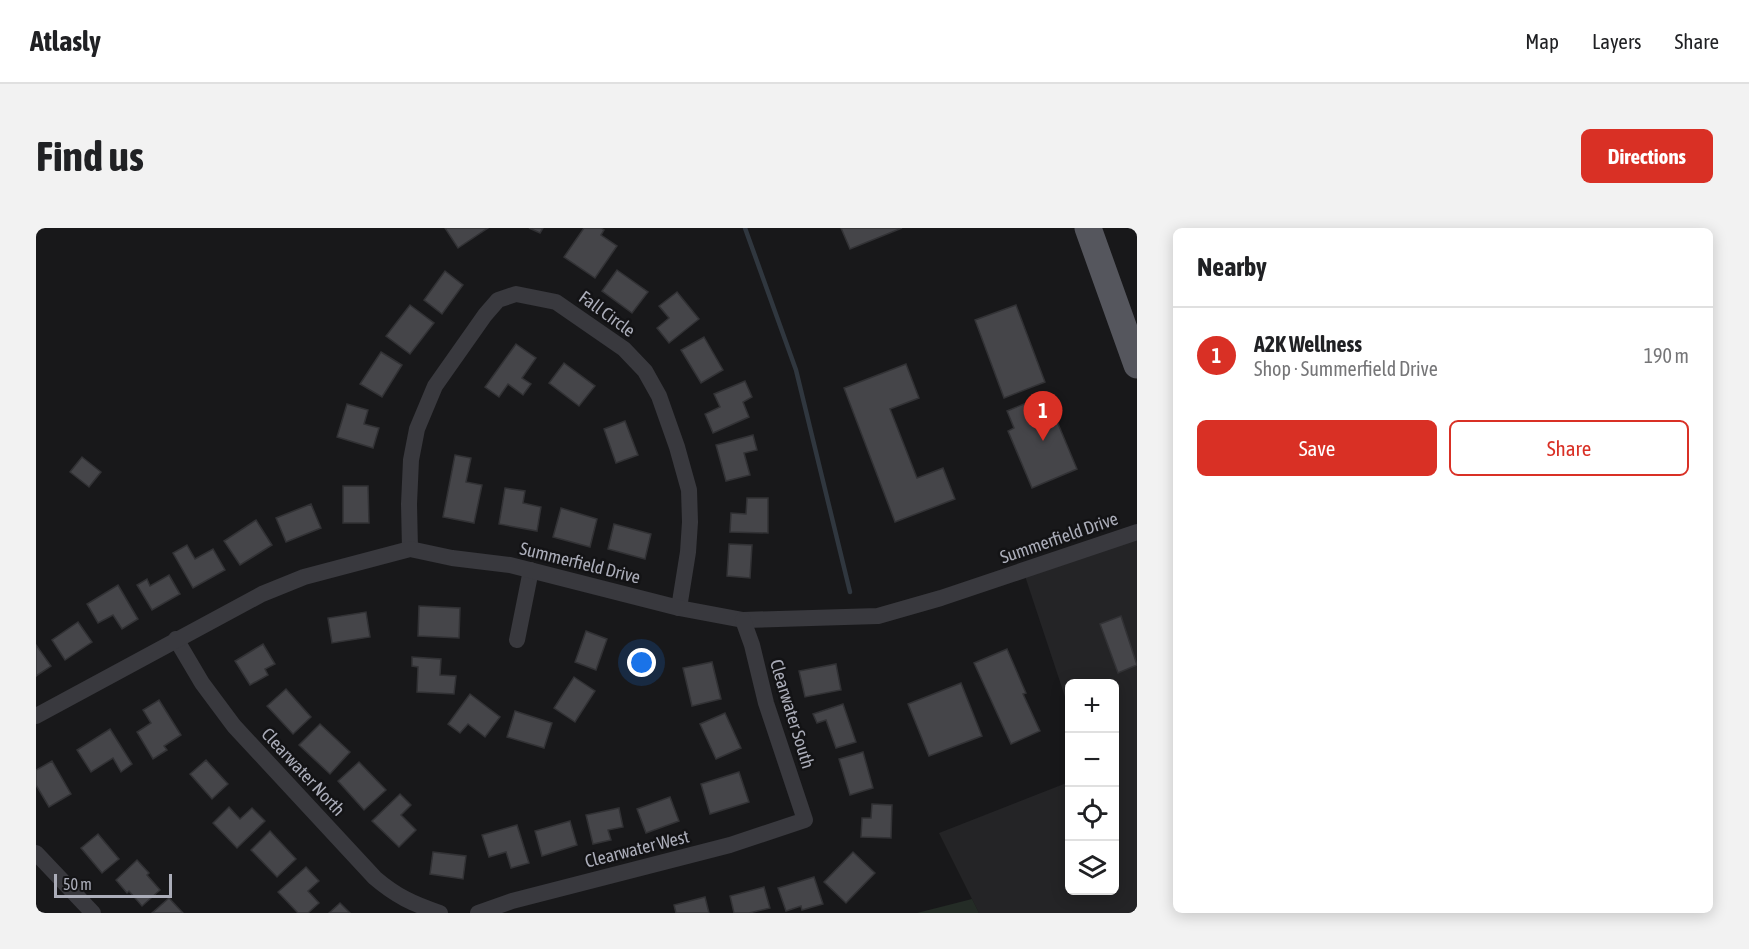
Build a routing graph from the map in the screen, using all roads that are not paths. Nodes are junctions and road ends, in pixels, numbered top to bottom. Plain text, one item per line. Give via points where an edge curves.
1 (1088, 228) edge
2 (1137, 365) edge
3 (1137, 532) edge
4 (410, 549) junction
5 (531, 570) junction
6 (679, 608) junction
7 (743, 620) junction
8 (176, 639) junction
9 (517, 640) dead end
10 (36, 716) edge
11 (805, 820) joint
12 (36, 853) edge
13 (433, 911) edge
14 (93, 913) edge
15 (478, 913) edge

1 - 2 main road
3 - 7 street, Summerfield Drive via 878,616
4 - 5 street, Summerfield Drive
4 - 6 street, Fall Circle via 411,460 417,429 435,386 498,300 516,294 556,302 624,349 645,371 659,396 689,490 688,552
4 - 8 street, Summerfield Drive via 304,577 242,603
5 - 6 street, Summerfield Drive
5 - 9 street
6 - 7 street, Summerfield Drive
7 - 11 street, Clearwater South via 765,703
8 - 10 street, Summerfield Drive
8 - 13 street, Clearwater North via 234,726 375,878 394,894
11 - 15 street, Clearwater West via 730,845
12 - 14 street

